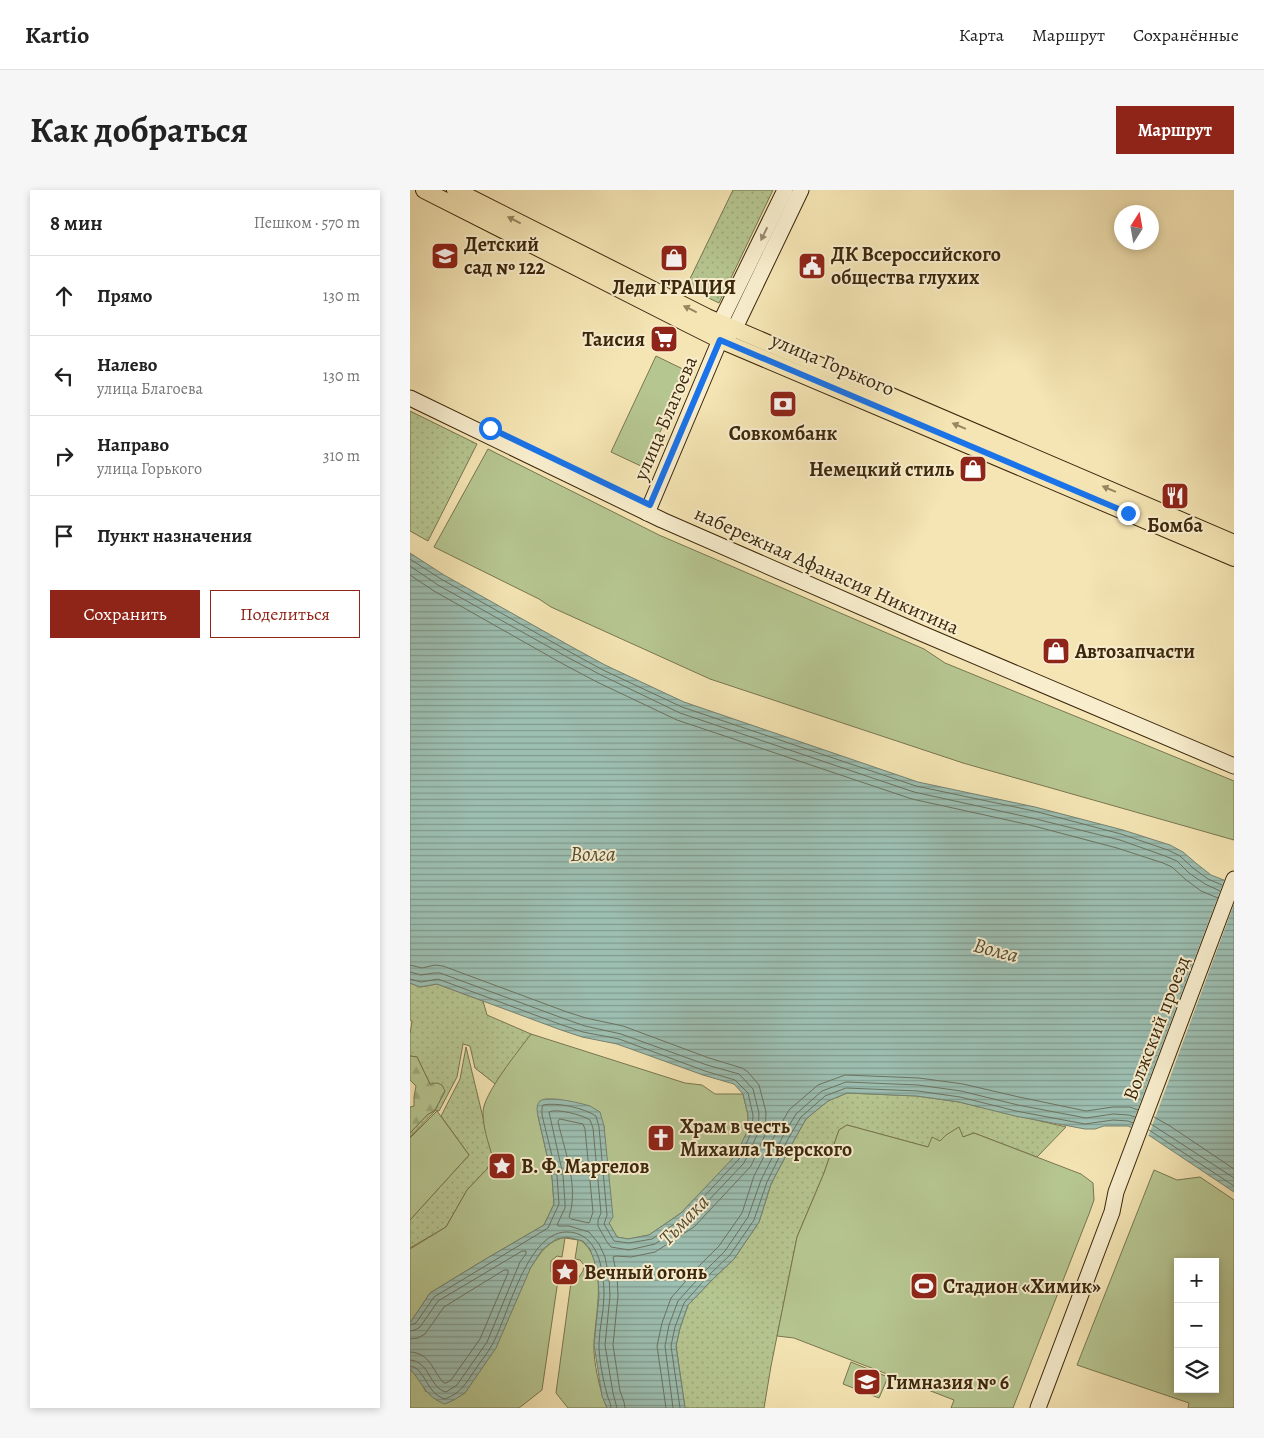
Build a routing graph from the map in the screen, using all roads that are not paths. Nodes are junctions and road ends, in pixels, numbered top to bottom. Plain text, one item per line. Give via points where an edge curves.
1 (424, 190) edge
2 (455, 190) edge
3 (785, 190) edge
4 (801, 190) edge
5 (725, 331) junction
6 (410, 389) edge
7 (410, 398) edge
8 (649, 509) junction
9 (1234, 543) edge
10 (1234, 558) edge
11 (1234, 756) edge
12 (1234, 766) edge
13 (1234, 879) edge
14 (1116, 1192) junction
15 (1028, 1408) edge
16 (1038, 1408) edge

1 - 5 main road, улица Горького via 680,320
5 -> 2 main road, улица Горького
3 -> 5 main road, улица Благоева
4 - 5 main road, улица Благоева
5 - 8 main road, улица Благоева
9 -> 5 main road, улица Горького
5 - 10 main road, улица Горького
6 - 8 main road, набережная Афанасия Никитина
7 - 8 main road, набережная Афанасия Никитина
8 - 11 main road, набережная Афанасия Никитина
8 - 12 main road, набережная Афанасия Никитина via 916,631
13 - 14 main road, Волжский проезд
14 - 15 main road, Волжский проезд via 1103,1209
14 - 16 main road, Волжский проезд via 1112,1212

